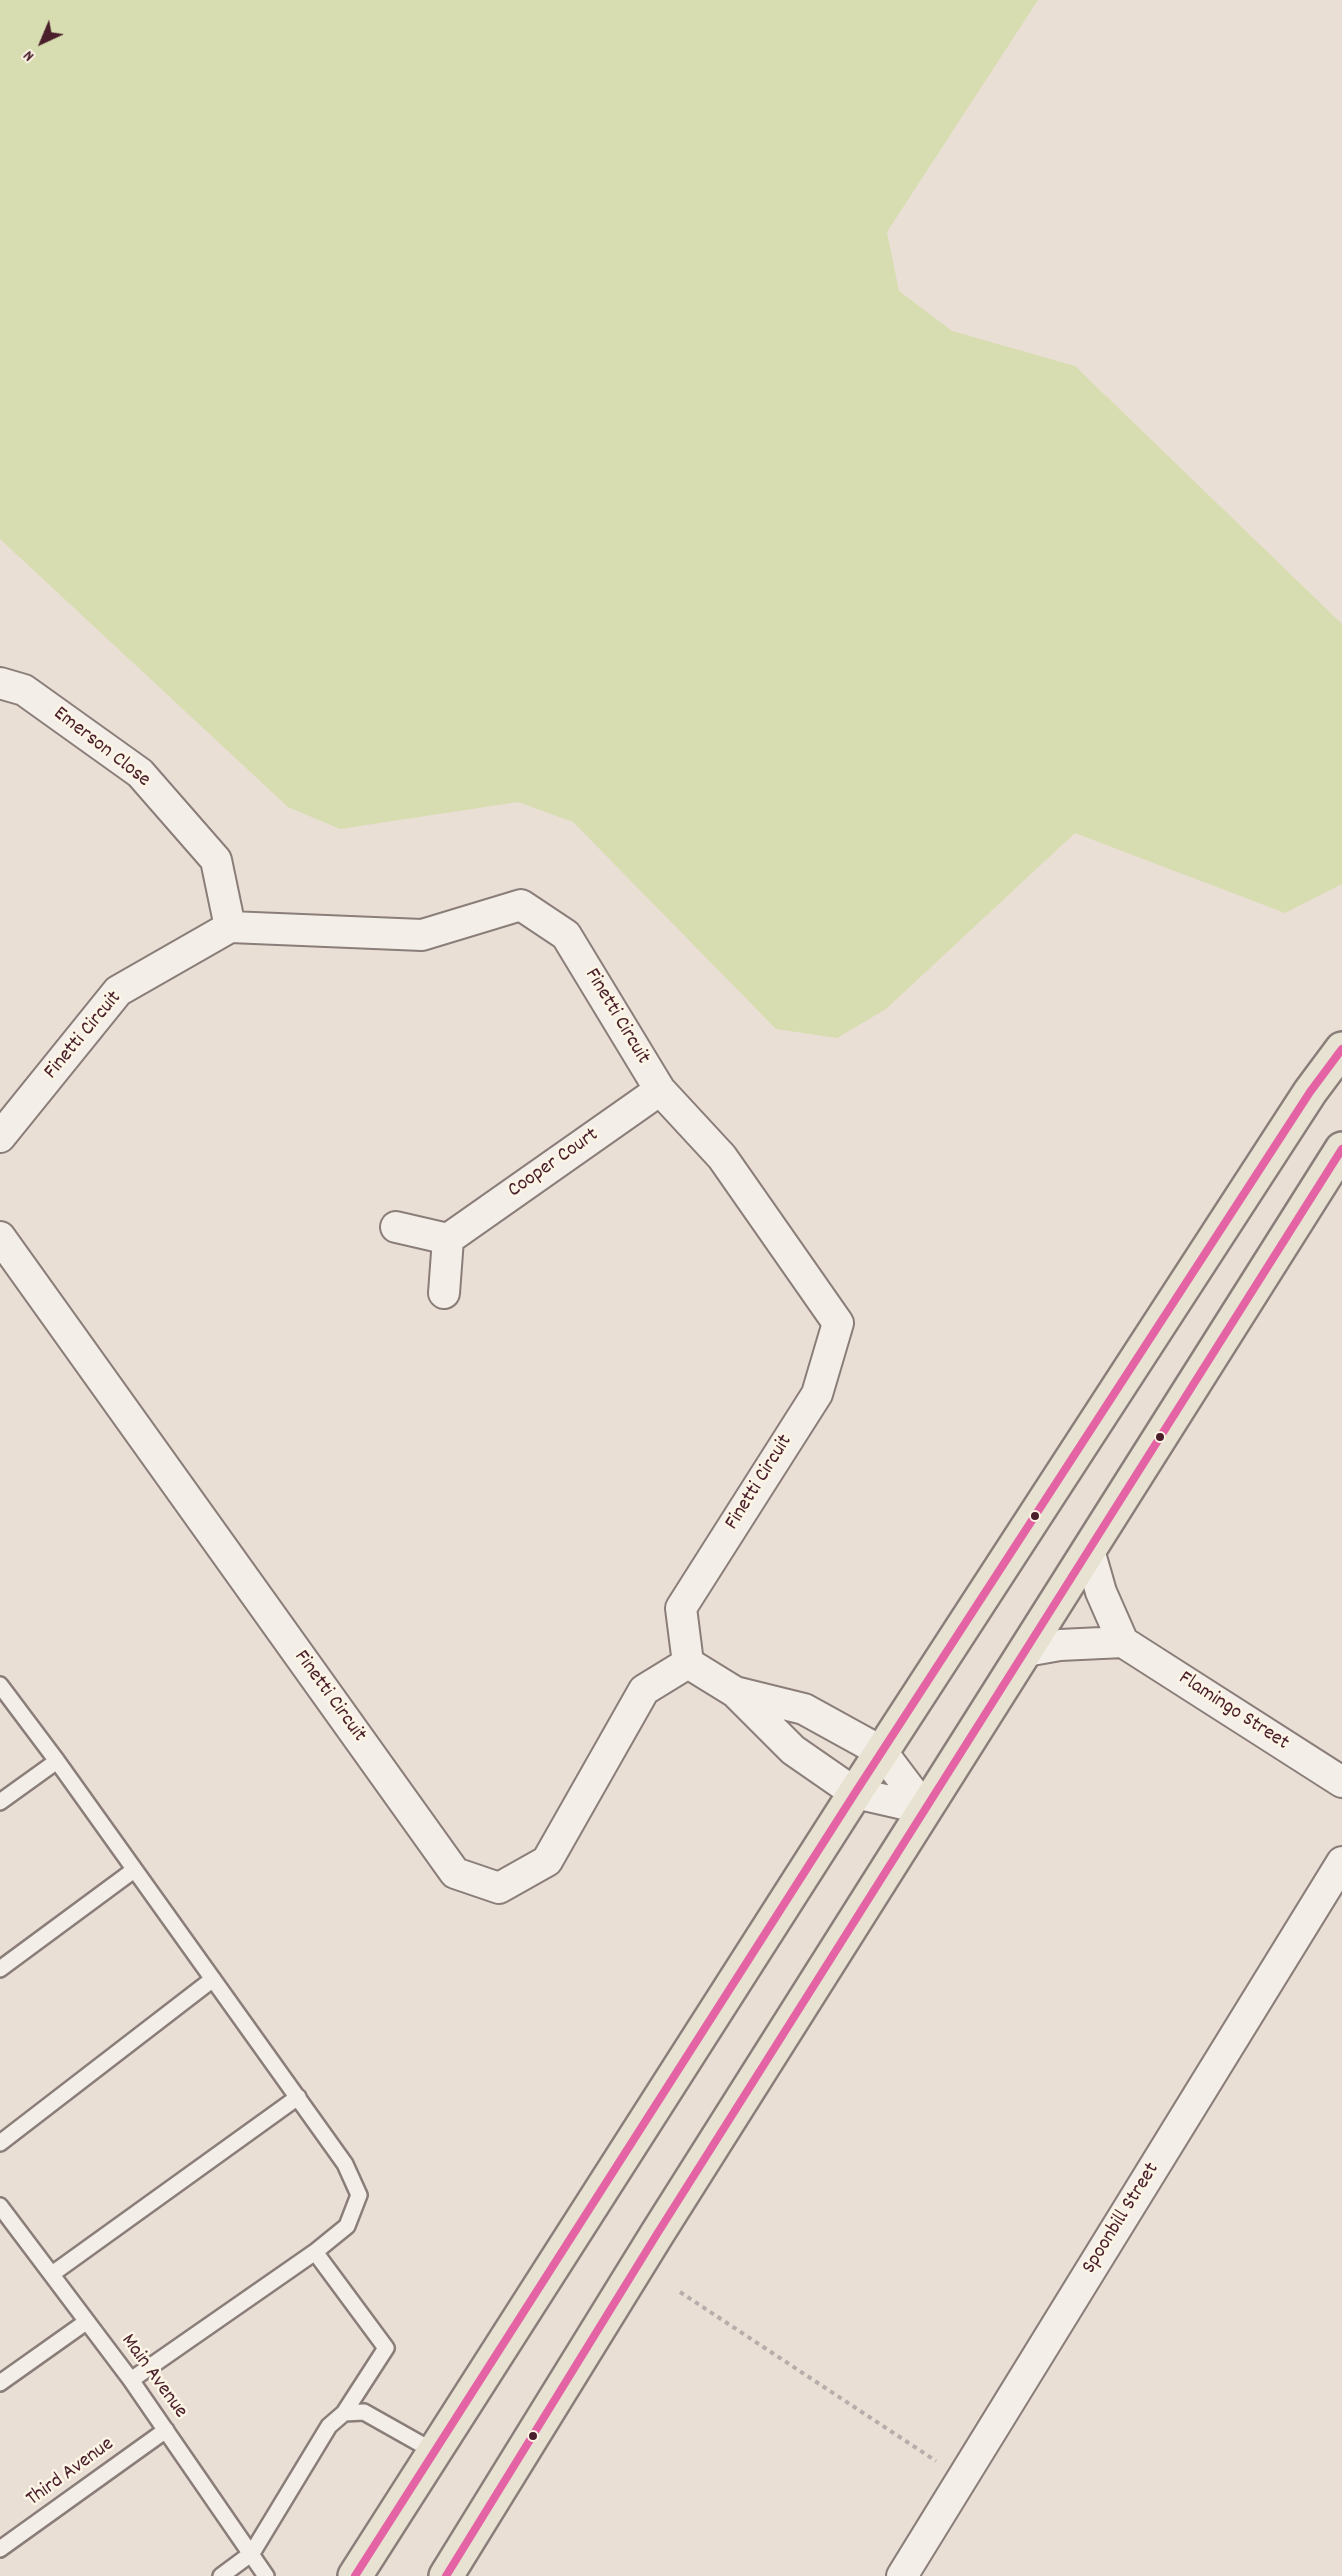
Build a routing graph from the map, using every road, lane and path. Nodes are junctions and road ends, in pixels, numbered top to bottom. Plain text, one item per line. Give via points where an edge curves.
1 (0, 682) edge
2 (230, 927) junction
3 (1342, 1049) edge
4 (660, 1090) junction
5 (0, 1137) edge
6 (1342, 1149) edge
7 (396, 1227) dead end
8 (0, 1237) edge
9 (448, 1239) junction
10 (444, 1293) dead end
11 (1089, 1550) junction
12 (1123, 1642) junction
13 (1026, 1651) junction
14 (688, 1663) junction
15 (0, 1685) edge
16 (735, 1692) junction
17 (882, 1752) junction
18 (57, 1761) junction
19 (1342, 1782) edge
20 (855, 1793) junction
21 (0, 1802) edge
22 (925, 1809) junction
23 (1342, 1862) edge
24 (135, 1870) junction
25 (0, 1969) edge
26 (213, 1980) junction
27 (298, 2097) junction
28 (0, 2143) edge
29 (2, 2211) edge
30 (315, 2252) junction
31 (52, 2274) junction
32 (680, 2292) dead end
33 (86, 2322) junction
34 (131, 2380) junction
35 (0, 2383) edge
36 (344, 2413) junction
37 (166, 2430) junction
38 (435, 2452) junction
39 (962, 2478) junction
40 (0, 2549) edge
41 (252, 2553) junction
42 (220, 2576) edge
43 (266, 2576) edge
44 (355, 2576) edge
45 (446, 2576) edge
46 (902, 2576) edge

1 - 2 street, Emerson Close via 24,690 140,773 216,860
2 - 4 street, Finetti Circuit via 422,935 520,905 566,934
2 - 5 street, Finetti Circuit via 118,991
3 - 17 main road via 1310,1092
4 - 9 street, Cooper Court
4 - 14 street, Finetti Circuit via 722,1157 838,1323 816,1394 681,1608
6 - 11 main road
7 - 9 street
8 - 14 street, Finetti Circuit via 455,1873 499,1888 547,1860 644,1690
9 - 10 street
11 - 12 street via 1101,1592
11 - 13 main road
12 - 13 street
12 - 19 street, Flamingo Street
13 - 22 main road
14 - 16 street
15 - 18 lane
16 - 17 street via 804,1709
16 - 20 street via 793,1750
17 - 20 main road
17 - 22 street
18 - 21 lane
18 - 24 lane
20 - 22 street
20 - 38 main road
22 - 45 main road
23 - 39 street, Spoonbill Street
24 - 25 lane
24 - 26 lane
26 - 27 lane
26 - 28 lane
27 - 30 lane via 345,2164 359,2195 347,2226
27 - 31 lane
29 - 31 lane, Main Avenue
30 - 34 lane
30 - 36 lane via 386,2348
31 - 33 lane, Main Avenue
32 - 39 path
33 - 34 lane, Main Avenue
33 - 35 lane
34 - 37 lane, Main Avenue
36 - 38 lane via 364,2412
36 - 41 lane via 329,2426
37 - 40 lane, Third Avenue
37 - 41 lane, Main Avenue
38 - 44 main road
39 - 46 street, Spoonbill Street
41 - 42 lane
41 - 43 lane, Main Avenue

